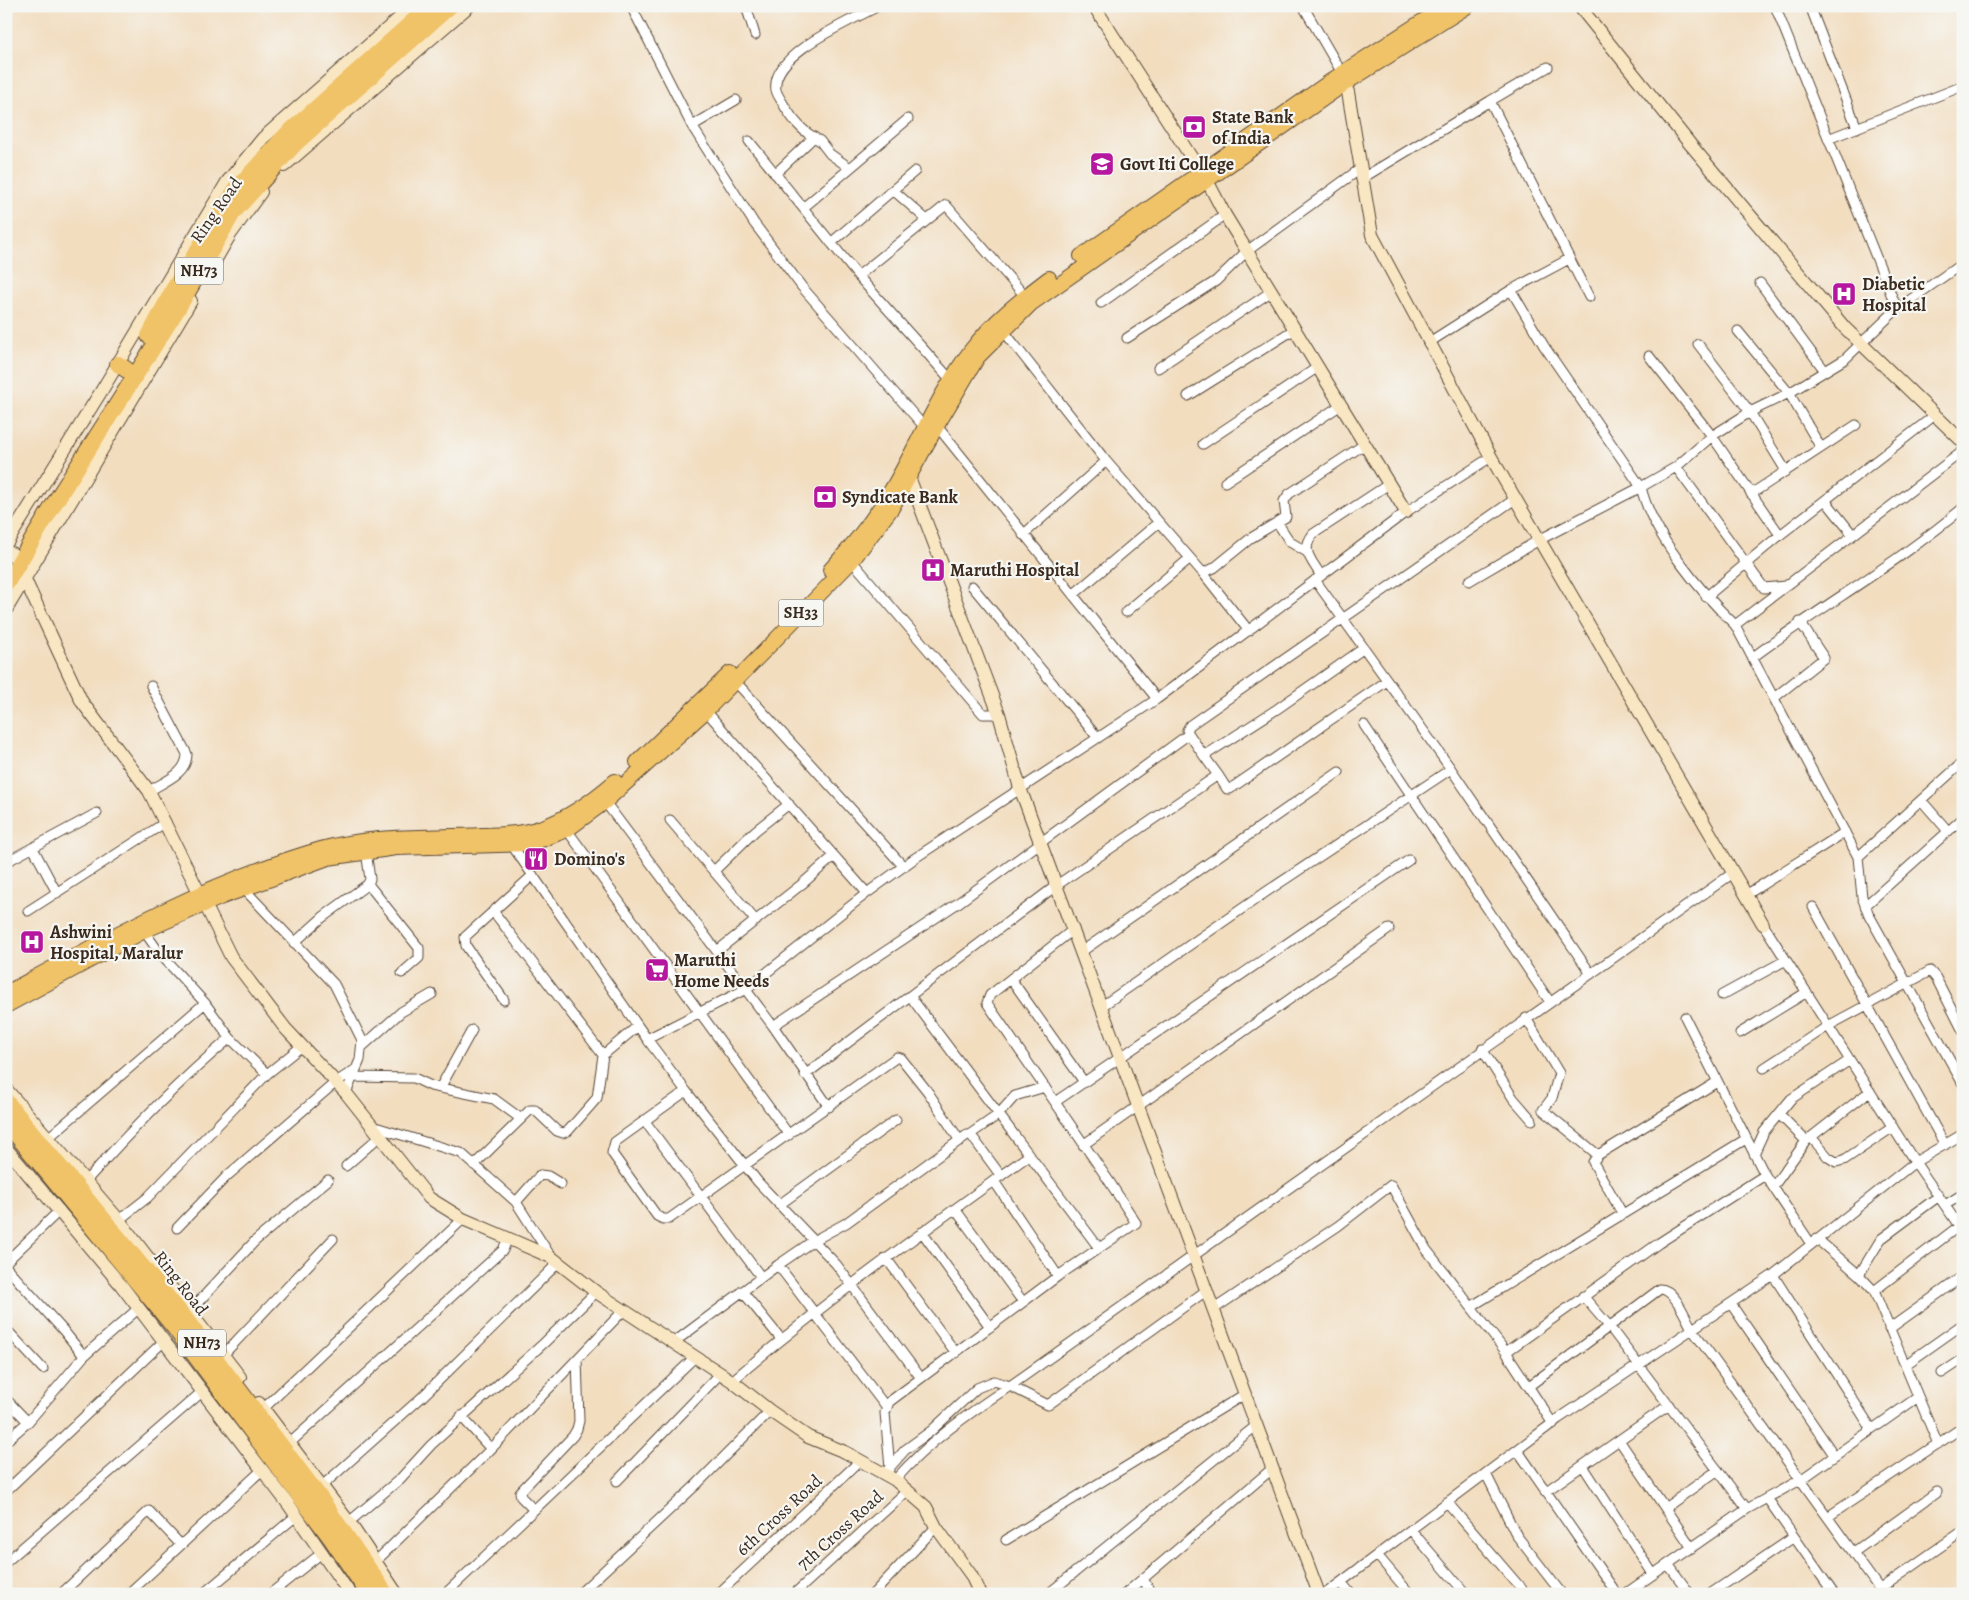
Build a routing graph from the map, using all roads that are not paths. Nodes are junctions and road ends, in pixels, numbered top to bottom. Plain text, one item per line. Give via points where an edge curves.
1 (413, 6) edge
2 (430, 6) edge
3 (450, 6) edge
4 (469, 6) edge
5 (631, 6) edge
6 (746, 6) edge
7 (878, 6) edge
8 (1094, 6) edge
9 (1303, 6) edge
10 (1468, 6) edge
11 (1580, 6) edge
12 (1776, 6) edge
13 (1810, 6) edge
14 (1438, 9) edge
15 (755, 36) dead end
16 (419, 42) junction
17 (1548, 67) dead end
18 (347, 73) junction
19 (1344, 78) junction
20 (1963, 86) edge
21 (736, 100) dead end
22 (1490, 101) junction
23 (908, 119) dead end
24 (692, 126) junction
25 (1857, 128) junction
26 (814, 137) junction
27 (1828, 139) junction
28 (749, 141) dead end
29 (850, 168) junction
30 (915, 171) dead end
31 (775, 174) junction
32 (1360, 174) junction
33 (1204, 177) junction
34 (893, 190) junction
35 (803, 208) junction
36 (1225, 215) junction
37 (927, 220) junction
38 (831, 243) junction
39 (1247, 251) junction
40 (1569, 259) junction
41 (1963, 263) edge
42 (858, 276) junction
43 (1760, 283) dead end
44 (1511, 290) junction
45 (1272, 292) junction
46 (1025, 296) junction
47 (1589, 298) dead end
48 (1101, 303) dead end
49 (1897, 309) junction
50 (1294, 329) junction
51 (1003, 330) junction
52 (1738, 331) dead end
53 (1127, 338) dead end
54 (1428, 343) junction
55 (1862, 343) junction
56 (1698, 344) dead end
57 (1649, 356) dead end
58 (1318, 367) junction
59 (1158, 368) dead end
60 (1825, 371) junction
61 (131, 372) junction
62 (951, 380) junction
63 (1788, 393) junction
64 (1188, 396) dead end
65 (1341, 405) junction
66 (1750, 412) junction
67 (1935, 414) junction
68 (1856, 424) dead end
69 (931, 429) junction
70 (1712, 436) junction
71 (1963, 442) edge
72 (1203, 444) dead end
73 (1365, 444) junction
74 (1820, 448) junction
75 (1963, 451) edge
76 (1491, 457) junction
77 (1106, 460) junction
78 (1676, 467) junction
79 (1786, 471) junction
80 (906, 472) junction
81 (1225, 482) dead end
82 (1389, 484) junction
83 (1642, 487) junction
84 (1751, 494) junction
85 (1515, 500) junction
86 (1825, 500) junction
87 (1963, 508) edge
88 (1406, 512) junction
89 (1159, 522) junction
90 (1277, 522) junction
91 (1023, 535) junction
92 (1780, 535) junction
93 (1853, 535) junction
94 (1539, 540) junction
95 (1307, 552) junction
96 (12, 559) edge
97 (1189, 559) junction
98 (852, 561) junction
99 (1747, 563) junction
100 (1203, 573) junction
101 (1318, 578) junction
102 (1469, 581) dead end
103 (6, 584) edge
104 (972, 586) dead end
105 (1788, 586) junction
106 (1073, 595) junction
107 (1706, 597) junction
108 (6, 610) edge
109 (1126, 612) dead end
110 (1344, 620) junction
111 (1800, 622) junction
112 (1735, 626) junction
113 (1249, 630) junction
114 (1364, 648) junction
115 (1752, 658) junction
116 (734, 681) junction
117 (1387, 681) junction
118 (152, 686) dead end
119 (1774, 698) junction
120 (1157, 699) junction
121 (706, 711) junction
122 (999, 714) junction
123 (1364, 725) dead end
124 (1189, 734) junction
125 (1098, 738) junction
126 (1204, 756) junction
127 (1963, 762) edge
128 (1451, 769) junction
129 (1339, 772) dead end
130 (1218, 776) junction
131 (1020, 788) junction
132 (149, 791) junction
133 (1412, 795) junction
134 (1921, 800) junction
135 (605, 802) junction
136 (789, 804) junction
137 (97, 813) dead end
138 (1963, 818) edge
139 (670, 820) dead end
140 (166, 822) junction
141 (567, 830) junction
142 (1845, 832) junction
143 (1948, 832) junction
144 (1040, 842) junction
145 (511, 844) junction
146 (33, 848) junction
147 (366, 851) junction
148 (834, 856) junction
149 (1858, 856) junction
150 (1409, 860) dead end
151 (6, 862) edge
152 (904, 867) junction
153 (714, 871) junction
154 (1733, 873) junction
155 (533, 875) junction
156 (368, 884) junction
157 (1057, 885) junction
158 (244, 889) junction
159 (57, 893) junction
160 (867, 893) junction
161 (1746, 895) junction
162 (203, 899) junction
163 (1866, 906) junction
164 (1813, 908) dead end
165 (28, 911) dead end
166 (493, 911) junction
167 (756, 921) junction
168 (1763, 924) joint
169 (1389, 929) dead end
170 (1074, 930) junction
171 (144, 931) junction
172 (294, 943) junction
173 (717, 951) junction
174 (1082, 952) junction
175 (1786, 960) junction
176 (402, 973) dead end
177 (1591, 974) junction
178 (1011, 980) junction
179 (1907, 982) junction
180 (746, 990) junction
181 (1807, 992) junction
182 (6, 993) edge
183 (432, 994) dead end
184 (1722, 995) dead end
185 (910, 996) junction
186 (504, 1000) dead end
187 (1550, 1002) junction
188 (205, 1003) junction
189 (1868, 1005) junction
190 (6, 1006) edge
191 (1102, 1006) junction
192 (699, 1013) junction
193 (1685, 1017) dead end
194 (1526, 1018) junction
195 (638, 1026) junction
196 (774, 1026) junction
197 (1828, 1026) junction
198 (472, 1030) dead end
199 (1963, 1031) edge
200 (1740, 1033) dead end
201 (230, 1038) junction
202 (647, 1039) junction
203 (302, 1046) junction
204 (362, 1047) junction
205 (1482, 1050) junction
206 (603, 1055) junction
207 (1121, 1058) junction
208 (1850, 1060) junction
209 (1764, 1068) dead end
210 (355, 1073) junction
211 (267, 1074) junction
212 (805, 1075) junction
213 (336, 1082) junction
214 (1084, 1082) junction
215 (1717, 1082) junction
216 (1963, 1084) edge
217 (1045, 1087) junction
218 (440, 1088) junction
219 (6, 1089) edge
220 (686, 1091) junction
221 (1870, 1091) junction
222 (346, 1094) junction
223 (6, 1101) edge
224 (1055, 1102) junction
225 (1138, 1106) junction
226 (828, 1107) junction
227 (1779, 1114) junction
228 (998, 1115) junction
229 (520, 1118) junction
230 (644, 1120) junction
231 (896, 1120) dead end
232 (1532, 1120) dead end
233 (6, 1122) edge
234 (372, 1126) junction
235 (1893, 1127) junction
236 (1963, 1134) edge
237 (789, 1135) junction
238 (969, 1135) junction
239 (380, 1136) junction
240 (48, 1138) junction
241 (1746, 1139) junction
242 (1808, 1139) junction
243 (960, 1141) junction
244 (1083, 1145) junction
245 (1945, 1145) junction
246 (6, 1148) edge
247 (1754, 1154) junction
248 (1598, 1155) junction
249 (1028, 1156) junction
250 (1915, 1162) junction
251 (743, 1164) junction
252 (474, 1165) junction
253 (346, 1166) dead end
254 (1766, 1175) junction
255 (998, 1178) junction
256 (328, 1180) dead end
257 (85, 1182) junction
258 (561, 1184) dead end
259 (1773, 1187) junction
260 (1963, 1194) edge
261 (700, 1195) junction
262 (1939, 1196) junction
263 (516, 1202) junction
264 (779, 1205) junction
265 (1945, 1205) junction
266 (955, 1209) junction
267 (60, 1210) junction
268 (1622, 1213) junction
269 (463, 1219) junction
270 (115, 1223) junction
271 (1960, 1226) junction
272 (177, 1228) dead end
273 (922, 1232) junction
274 (333, 1238) dead end
275 (508, 1240) junction
276 (813, 1240) junction
277 (1963, 1240) edge
278 (1814, 1242) junction
279 (1098, 1248) junction
280 (1194, 1257) junction
281 (886, 1258) junction
282 (554, 1260) junction
283 (6, 1262) edge
284 (778, 1265) junction
285 (6, 1267) edge
286 (1773, 1275) junction
287 (1859, 1275) junction
288 (1058, 1276) junction
289 (1963, 1276) edge
290 (761, 1277) junction
291 (127, 1280) junction
292 (850, 1284) junction
293 (167, 1289) junction
294 (1207, 1290) junction
295 (1874, 1291) junction
296 (596, 1292) junction
297 (742, 1292) junction
298 (1583, 1296) junction
299 (1023, 1302) junction
300 (1731, 1304) junction
301 (1472, 1306) junction
302 (139, 1308) junction
303 (1214, 1309) junction
304 (624, 1310) junction
305 (190, 1311) junction
306 (816, 1313) junction
307 (1963, 1324) edge
308 (1609, 1326) junction
309 (990, 1327) junction
310 (6, 1329) edge
311 (1692, 1329) junction
312 (1889, 1329) junction
313 (780, 1339) junction
314 (164, 1341) junction
315 (673, 1343) junction
316 (1506, 1352) junction
317 (956, 1353) junction
318 (84, 1356) junction
319 (695, 1357) junction
320 (1963, 1358) edge
321 (577, 1359) junction
322 (215, 1362) junction
323 (1638, 1364) junction
324 (1904, 1365) junction
325 (43, 1369) dead end
326 (1942, 1373) dead end
327 (720, 1374) junction
328 (921, 1378) junction
329 (732, 1381) junction
330 (1010, 1386) junction
331 (1529, 1386) junction
332 (203, 1391) junction
333 (1245, 1394) junction
334 (1918, 1397) junction
335 (6, 1399) edge
336 (1669, 1405) junction
337 (886, 1407) junction
338 (263, 1409) junction
339 (770, 1411) junction
340 (462, 1416) junction
341 (28, 1422) junction
342 (1553, 1424) junction
343 (1257, 1425) junction
344 (1963, 1427) edge
345 (1871, 1428) junction
346 (1619, 1440) junction
347 (6, 1441) edge
348 (290, 1443) junction
349 (1938, 1444) junction
350 (492, 1449) junction
351 (1518, 1451) junction
352 (1834, 1455) junction
353 (861, 1460) junction
354 (1583, 1466) junction
355 (1273, 1468) junction
356 (262, 1470) junction
357 (1718, 1470) junction
358 (890, 1474) junction
359 (1486, 1474) junction
360 (1802, 1479) junction
361 (617, 1481) dead end
362 (322, 1486) junction
363 (6, 1491) edge
364 (907, 1491) junction
365 (1545, 1492) junction
366 (1937, 1492) dead end
367 (1767, 1498) junction
368 (1447, 1502) junction
369 (1665, 1508) junction
370 (1747, 1509) junction
371 (534, 1510) junction
372 (296, 1516) junction
373 (1829, 1516) junction
374 (349, 1522) junction
375 (936, 1527) junction
376 (1411, 1530) junction
377 (1963, 1531) edge
378 (1794, 1537) junction
379 (1006, 1540) dead end
380 (181, 1544) junction
381 (1692, 1548) junction
382 (323, 1552) junction
383 (1854, 1552) junction
384 (1377, 1554) junction
385 (6, 1562) edge
386 (1668, 1564) junction
387 (1654, 1574) junction
388 (359, 1577) edge
389 (1143, 1578) junction
390 (1341, 1582) junction
391 (1882, 1591) edge
392 (877, 1592) edge
393 (61, 1594) edge
394 (128, 1594) edge
395 (203, 1594) edge
396 (270, 1594) edge
397 (369, 1594) edge
398 (386, 1594) edge
399 (396, 1594) edge
400 (445, 1594) edge
401 (579, 1594) edge
402 (718, 1594) edge
403 (794, 1594) edge
404 (980, 1594) edge
405 (1048, 1594) edge
406 (1125, 1594) edge
407 (1151, 1594) edge
408 (1319, 1594) edge
409 (1325, 1594) edge
410 (1351, 1594) edge
411 (1410, 1594) edge
412 (1466, 1594) edge
413 (1526, 1594) edge
414 (1562, 1594) edge
415 (1617, 1594) edge
416 (1625, 1594) edge
417 (1690, 1594) edge
418 (1710, 1594) edge
419 (1834, 1594) edge

1 - 18 street
2 - 18 highway, Ring Road / NH73
3 - 16 highway, Ring Road / NH73
4 - 16 street
5 - 24 street
6 - 15 street
7 - 26 street via 805,45 796,52 777,80 778,94 801,128
8 - 33 street
9 - 19 street
10 - 19 main road, SH33
11 - 55 street via 1696,152 1845,328
12 - 27 street
13 - 25 street
14 - 19 main road, SH33
16 - 61 highway, Ring Road / NH73 via 296,143 254,188 234,213 222,241
17 - 22 street
18 - 61 highway, Ring Road / NH73 via 236,189 175,286
19 - 32 street
19 - 33 main road, SH33
20 - 25 street
21 - 24 street
22 - 32 street
22 - 40 street
23 - 29 street
24 - 69 street via 754,223 802,287
25 - 27 street
26 - 29 street
26 - 31 street
27 - 49 street
28 - 31 street
29 - 35 street
30 - 34 street
31 - 35 street
32 - 39 street
32 - 54 street via 1372,236
33 - 36 street
33 - 46 main road, SH33
33 - 51 main road, SH33 via 1055,285
34 - 37 street
34 - 38 street
35 - 38 street
36 - 39 street
36 - 48 street
37 - 42 street
37 - 46 street via 943,206 949,206
38 - 42 street
39 - 45 street
39 - 53 street via 1216,281
40 - 44 street
40 - 47 street
41 - 49 street
42 - 62 street
43 - 60 street
44 - 54 street
44 - 83 street via 1544,346
45 - 50 street
45 - 59 street
46 - 62 main road, SH33 via 971,350
49 - 55 street
50 - 58 street
50 - 64 street
51 - 69 main road, SH33 via 978,357
51 - 77 street
52 - 63 street
54 - 76 street
55 - 60 street
55 - 67 street
56 - 66 street
57 - 70 street
58 - 65 street
58 - 72 street
60 - 63 street
61 - 96 highway, Ring Road / NH73
61 - 96 street
62 - 69 main road, SH33
63 - 66 street
63 - 74 street
65 - 73 street
65 - 81 street
66 - 70 street
66 - 79 street
67 - 71 street
67 - 86 street
68 - 74 street
69 - 80 main road, SH33
69 - 91 street
70 - 78 street
70 - 84 street
73 - 82 street
73 - 90 street via 1289,494 1284,501 1286,517
74 - 79 street
75 - 93 street
76 - 85 street
76 - 88 street
77 - 89 street
77 - 91 street
78 - 83 street
78 - 99 street
79 - 84 street
80 - 98 main road, SH33 via 892,508
80 - 122 street
80 - 162 main road, SH33 via 848,551 728,675 635,764 596,797 568,815 542,828 513,834 369,838 323,848 285,861
82 - 88 street
82 - 95 street via 1313,534 1306,546
83 - 94 street
83 - 107 street via 1644,500 1675,555
84 - 92 street
85 - 94 street
85 - 110 street
86 - 92 street
86 - 93 street
87 - 111 street via 1924,541
88 - 101 street
89 - 97 street
89 - 106 street
90 - 95 street via 1290,542
90 - 100 street
91 - 106 street
92 - 99 street
93 - 105 street
94 - 102 street
94 - 154 street
95 - 101 street
96 - 103 highway, Ring Road / NH73
96 - 108 street
96 - 132 street via 82,702
97 - 100 street
97 - 109 street
98 - 116 main road, SH33
98 - 122 street via 983,714
99 - 105 street via 1764,588
99 - 107 street
100 - 113 street
101 - 110 street
101 - 113 street
104 - 125 street
105 - 112 street
106 - 120 street
107 - 112 street
110 - 114 street
110 - 124 street via 1190,725
111 - 115 street
111 - 119 street via 1824,658
112 - 115 street
113 - 120 street
114 - 117 street
114 - 126 street via 1277,710
115 - 119 street
116 - 121 main road, SH33
116 - 152 street
117 - 128 street
117 - 130 street via 1230,789
118 - 132 street via 187,754 187,762 184,769
119 - 142 street
120 - 125 street
121 - 135 main road, SH33
121 - 136 street
122 - 131 street
123 - 133 street
124 - 126 street
124 - 144 street
125 - 131 street
126 - 130 street
127 - 134 street
128 - 133 street
128 - 177 street
129 - 174 street
130 - 157 street
131 - 144 street
131 - 152 street
132 - 140 street
133 - 187 street
133 - 191 street
134 - 143 street
134 - 149 street
135 - 141 main road, SH33
135 - 173 street
136 - 148 street
136 - 153 street via 755,831
137 - 146 street
138 - 143 street
139 - 153 street
140 - 159 street
140 - 162 street
141 - 145 main road, SH33 via 531,844
141 - 192 street
142 - 149 street
142 - 161 street
143 - 163 street
144 - 157 street
144 - 196 street via 958,903
145 - 147 main road, SH33
145 - 155 street
146 - 151 street
146 - 159 street
147 - 156 street
147 - 158 main road, SH33 via 328,858
148 - 160 street
148 - 167 street
149 - 163 street via 1862,897
150 - 207 street
152 - 160 street
153 - 167 street
154 - 161 street
154 - 177 street
155 - 166 street
155 - 195 street
156 - 172 street
156 - 176 street via 419,948 419,958
157 - 170 street
157 - 185 street
158 - 162 main road, SH33
158 - 172 street
159 - 165 street
160 - 180 street
161 - 168 street
162 - 171 main road, SH33
162 - 182 main road, SH33 via 138,923
162 - 203 street via 232,957
163 - 179 street
164 - 189 street
166 - 186 street via 468,932 465,942
166 - 206 street
167 - 173 street
168 - 175 street
169 - 225 street
170 - 174 street
170 - 178 street
171 - 188 street via 161,955
171 - 190 main road, SH33
172 - 204 street via 334,984 362,1040
173 - 180 street
174 - 191 street
175 - 181 street
175 - 184 street
177 - 187 street
178 - 214 street
178 - 217 street via 990,995 988,1003
179 - 189 street
179 - 199 street via 1930,972
179 - 216 street
180 - 192 street
180 - 196 street
181 - 197 street
181 - 200 street
183 - 204 street via 401,1012
185 - 212 street
185 - 228 street
187 - 194 street
188 - 201 street
188 - 240 street
189 - 197 street
189 - 245 street
191 - 207 street
192 - 202 street
192 - 237 street
193 - 215 street
194 - 205 street
194 - 248 street via 1559,1073 1552,1098 1544,1110
195 - 202 street
195 - 206 street
196 - 212 street
197 - 208 street
197 - 209 street
198 - 218 street
201 - 211 street
201 - 257 street via 145,1115
202 - 220 street
203 - 211 street
203 - 213 street
204 - 210 street
205 - 232 street via 1513,1098
205 - 280 street
206 - 229 street via 597,1098 568,1130 563,1133 557,1131 535,1110
207 - 214 street
207 - 225 street
208 - 221 street
208 - 227 street via 1791,1100
210 - 213 street
210 - 218 street via 407,1076
210 - 222 street
211 - 270 street via 158,1187
212 - 226 street
213 - 222 street
213 - 272 street via 227,1176
214 - 224 street
215 - 241 street
215 - 248 street
217 - 224 street
217 - 228 street via 1015,1096
218 - 229 street via 494,1099
219 - 240 street
220 - 230 street
220 - 251 street
221 - 235 street
221 - 242 street
222 - 234 street
223 - 270 highway, Ring Road / NH73
224 - 244 street
225 - 244 street
225 - 280 street
226 - 237 street
226 - 243 street via 897,1056 928,1092
227 - 242 street
227 - 247 street via 1764,1132
228 - 238 street
228 - 249 street
229 - 252 street
230 - 261 street
230 - 261 street via 614,1142 612,1153 657,1216 669,1219
231 - 264 street
233 - 291 highway, Ring Road / NH73
234 - 239 street
234 - 252 street via 457,1150
235 - 242 street via 1836,1162
235 - 250 street
236 - 245 street
237 - 251 street
238 - 243 street
238 - 255 street
239 - 253 street
239 - 269 street via 429,1198
240 - 257 street
241 - 247 street
241 - 268 street
242 - 259 street
243 - 276 street via 846,1223
244 - 279 street via 1136,1223
245 - 250 street
246 - 267 street
247 - 254 street
248 - 268 street via 1593,1162 1594,1168
249 - 255 street
249 - 279 street
250 - 262 street
250 - 278 street
251 - 261 street
251 - 264 street
252 - 263 street
254 - 259 street
254 - 298 street via 1713,1207
255 - 266 street
255 - 288 street
256 - 305 street via 256,1241
257 - 270 street
258 - 263 street via 540,1175
259 - 278 street
260 - 265 street
261 - 290 street
262 - 265 street
262 - 287 street via 1881,1239
263 - 282 street
264 - 276 street
265 - 271 street
266 - 273 street
266 - 299 street
267 - 283 street
267 - 291 street
268 - 301 street
269 - 275 street
269 - 338 street
270 - 293 highway, Ring Road / NH73
271 - 277 street
271 - 295 street
273 - 281 street
273 - 309 street
274 - 322 street
275 - 282 street
275 - 348 street via 503,1250 456,1294
276 - 284 street
276 - 292 street
278 - 286 street
278 - 287 street
279 - 288 street
280 - 294 street
280 - 330 street
281 - 292 street
281 - 317 street
282 - 296 street
282 - 362 street via 422,1397
284 - 290 street
284 - 306 street
285 - 318 street
286 - 300 street
286 - 345 street
287 - 295 street
288 - 299 street
289 - 312 street
290 - 297 street
291 - 302 street
291 - 322 highway, Ring Road / NH73
292 - 306 street
292 - 328 street
293 - 305 street
293 - 322 highway, Ring Road / NH73
294 - 303 street
294 - 330 street via 1048,1405
295 - 312 street
296 - 304 street
296 - 340 street via 544,1344
297 - 313 street
297 - 315 street
298 - 308 street
298 - 316 street
299 - 309 street
300 - 311 street
300 - 352 street
301 - 303 street via 1426,1249 1391,1185 1338,1226
301 - 316 street
302 - 314 street
302 - 318 street
303 - 333 street
304 - 315 street
304 - 321 street
305 - 322 street
306 - 313 street
306 - 337 street
307 - 324 street
308 - 311 street via 1665,1289
308 - 323 street
308 - 331 street
309 - 317 street
310 - 325 street
311 - 323 street
311 - 360 street
312 - 324 street
313 - 329 street
314 - 332 street
314 - 363 street
315 - 319 street
316 - 331 street
317 - 328 street
318 - 341 street
319 - 327 street
319 - 371 street
320 - 326 street
321 - 350 street
321 - 371 street via 579,1421 572,1436 520,1492 520,1497
322 - 338 street
322 - 388 highway, Ring Road / NH73
323 - 336 street
323 - 342 street
324 - 334 street
327 - 329 street
327 - 361 street
328 - 337 street
329 - 339 street
330 - 358 street via 912,1461
330 - 358 street via 994,1381 977,1388 931,1431 905,1450
331 - 342 street
332 - 356 street
332 - 385 street
333 - 343 street
333 - 379 street
334 - 345 street
334 - 349 street
335 - 341 street
336 - 346 street
336 - 357 street
337 - 358 street
338 - 348 street
339 - 353 street via 808,1437
339 - 401 street
340 - 350 street
340 - 374 street via 400,1478
341 - 347 street
342 - 351 street
343 - 355 street
343 - 405 street
344 - 349 street
345 - 352 street
346 - 354 street
346 - 369 street
348 - 362 street
349 - 373 street
350 - 388 street
351 - 359 street
351 - 365 street
352 - 360 street
353 - 358 street
353 - 402 street, 6th Cross Road
354 - 365 street
354 - 387 street
355 - 389 street
355 - 408 street
356 - 372 street
356 - 380 street
357 - 369 street
357 - 370 street
358 - 364 street
359 - 368 street
359 - 414 street via 1522,1545
360 - 367 street
360 - 373 street
362 - 374 street
364 - 375 street via 926,1508
364 - 403 street, 7th Cross Road
365 - 415 street
366 - 383 street
367 - 370 street
367 - 378 street
368 - 376 street
368 - 413 street
369 - 381 street
370 - 381 street
371 - 400 street
372 - 382 street
372 - 395 street
373 - 383 street
374 - 388 street
375 - 392 street
375 - 404 street via 971,1575
376 - 384 street
376 - 412 street
377 - 391 street
378 - 418 street
378 - 419 street
380 - 393 street via 149,1510
380 - 394 street
381 - 386 street
382 - 388 street
382 - 396 street
383 - 391 street
384 - 390 street
384 - 411 street
386 - 387 street
386 - 417 street
387 - 416 street
388 - 397 highway, Ring Road / NH73
388 - 398 highway, Ring Road / NH73
388 - 399 street
389 - 406 street
389 - 407 street
390 - 409 street
390 - 410 street

